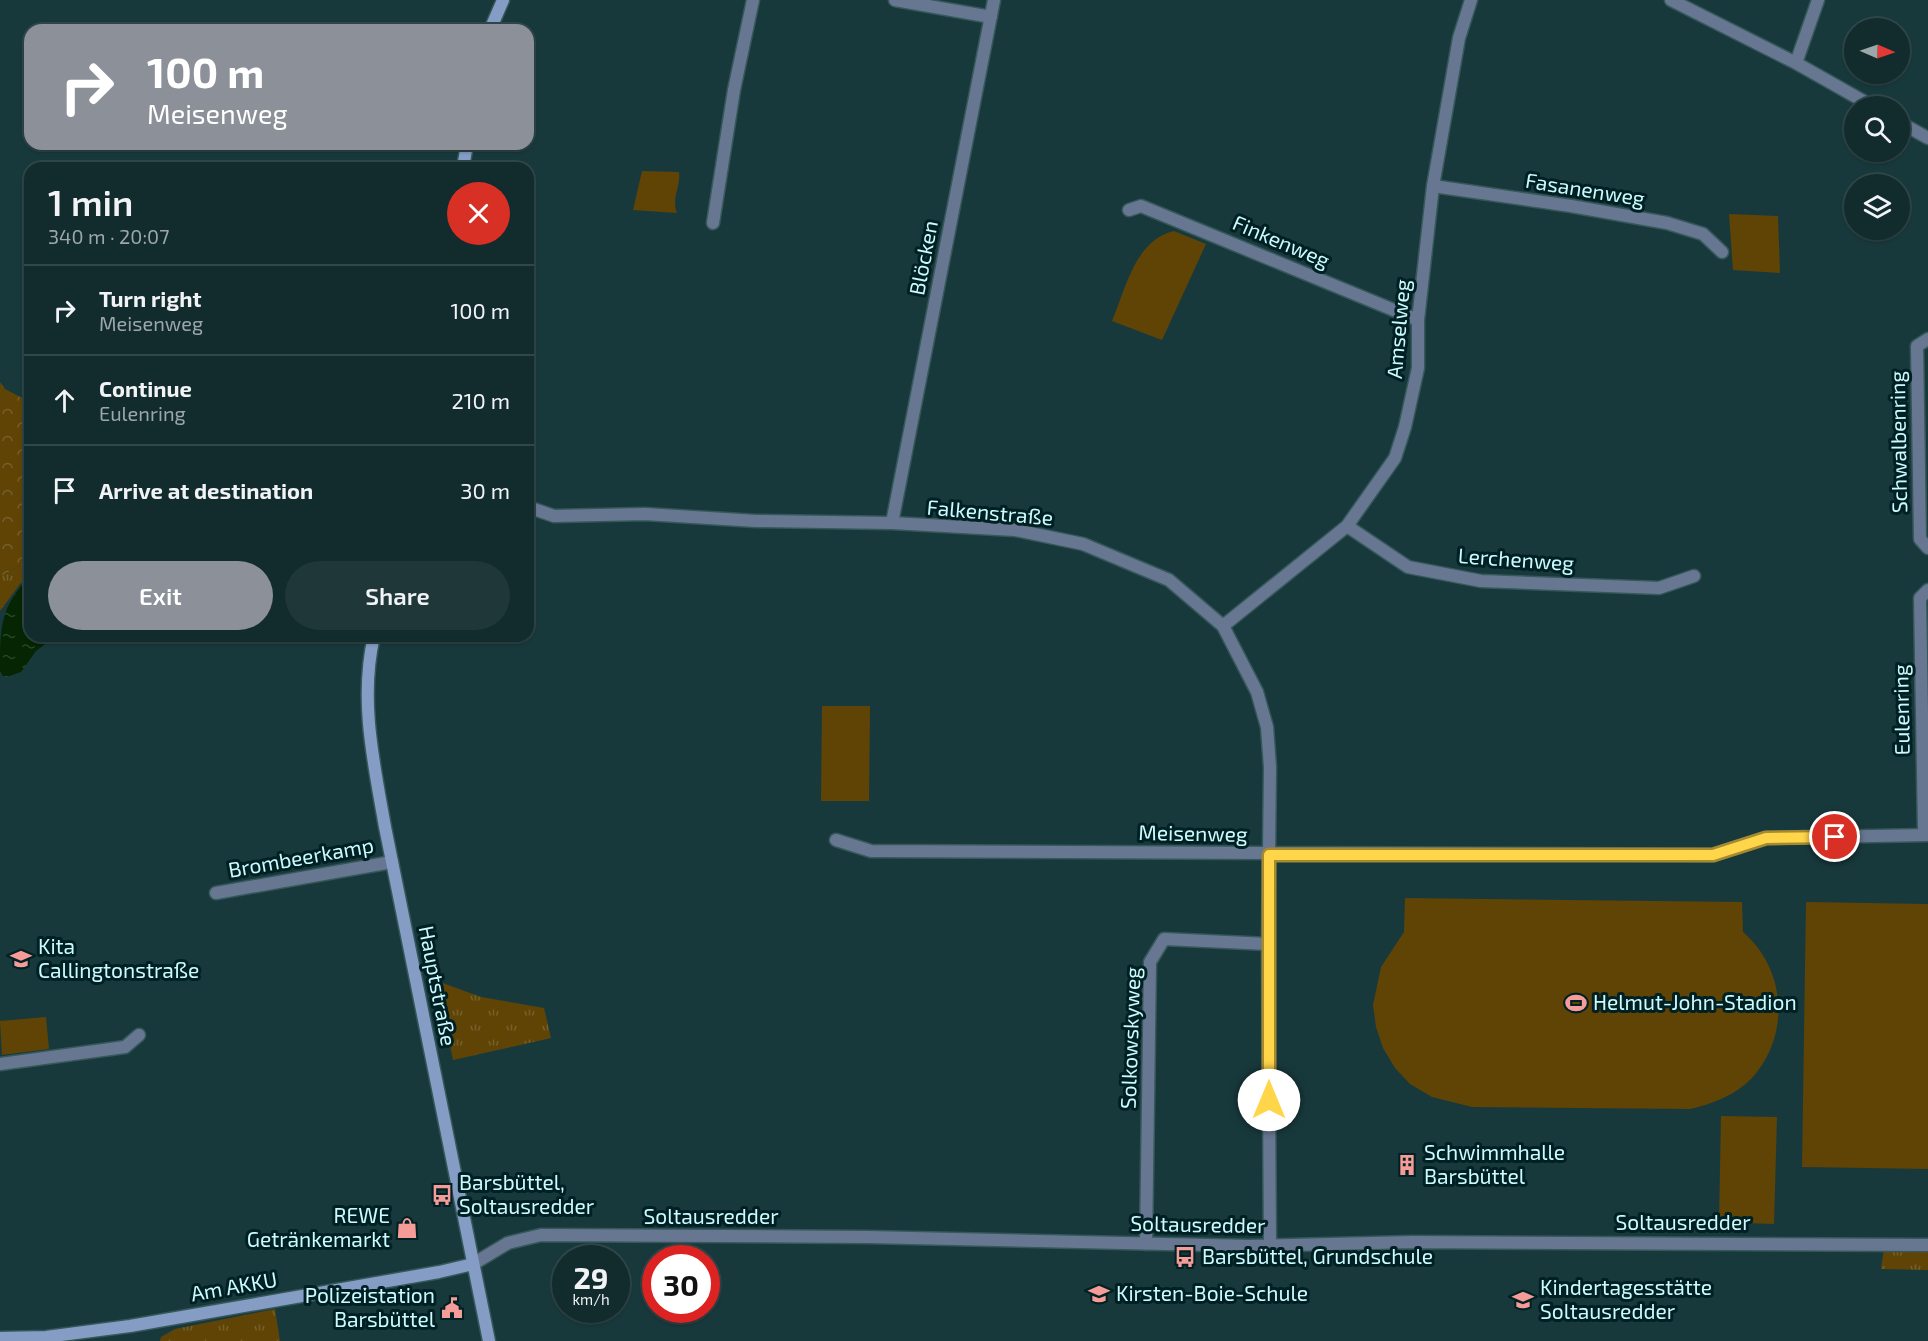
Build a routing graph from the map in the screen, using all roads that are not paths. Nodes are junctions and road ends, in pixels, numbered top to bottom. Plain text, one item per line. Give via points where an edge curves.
1 (503, 0) edge
2 (753, 0) edge
3 (895, 0) edge
4 (994, 0) edge
5 (1471, 0) edge
6 (1671, 0) edge
7 (1818, 0) edge
8 (991, 17) junction
9 (493, 24) edge
10 (1796, 63) junction
11 (1854, 96) edge
12 (1910, 128) edge
13 (1928, 138) edge
14 (1433, 186) junction
15 (1129, 210) dead end
16 (713, 223) dead end
17 (1722, 252) dead end
18 (1418, 320) junction
19 (1928, 339) edge
20 (534, 509) edge
21 (892, 523) junction
22 (1347, 526) junction
23 (1928, 548) edge
24 (1694, 576) dead end
25 (1928, 590) edge
26 (1223, 626) junction
27 (373, 642) edge
28 (1928, 833) edge
29 (1766, 838) joint
30 (836, 840) dead end
31 (1269, 855) junction
32 (392, 862) junction
33 (216, 893) dead end
34 (1268, 944) junction
35 (139, 1035) dead end
36 (0, 1064) edge
37 (1146, 1244) junction
38 (1928, 1245) edge
39 (1270, 1246) junction
40 (473, 1264) junction
41 (0, 1338) edge
42 (489, 1341) edge

1 - 9 street
2 - 16 street
3 - 8 street
4 - 8 street, Blöcken
5 - 14 street, Amselweg via 1459,38
6 - 10 street
7 - 10 street
8 - 21 street, Blöcken
10 - 11 street
12 - 13 street
14 - 17 street, Fasanenweg via 1667,223 1703,234
14 - 18 street, Amselweg
15 - 18 street, Finkenweg via 1141,206
18 - 22 street, Amselweg via 1418,368 1395,458
19 - 23 street, Schwalbenring via 1917,346 1920,539
20 - 21 street, Falkenstraße via 554,516 645,514
21 - 26 street, Falkenstraße via 1015,530 1083,544 1169,580
22 - 24 street, Lerchenweg via 1408,567 1481,581 1659,588
22 - 26 street, Amselweg
25 - 28 street, Eulenring via 1920,598 1924,829
26 - 31 street, Falkenstraße via 1257,692 1267,727
27 - 32 street, Hauptstraße via 368,678 370,742
28 - 29 street, Eulenring
29 - 31 street, Meisenweg via 1713,855
30 - 31 street, Meisenweg via 871,851
31 - 34 street, Falkenstraße
32 - 33 street, Brombeerkamp
32 - 40 street, Hauptstraße
34 - 37 street, Solkowskyweg via 1164,939 1150,962
34 - 39 street, Falkenstraße
35 - 36 street via 125,1047
37 - 39 street, Soltausredder
37 - 40 street, Soltausredder via 541,1235 508,1243
38 - 39 street, Soltausredder via 1412,1242
40 - 41 street, Am AKKU via 130,1326 46,1337
40 - 42 street, Hauptstraße

